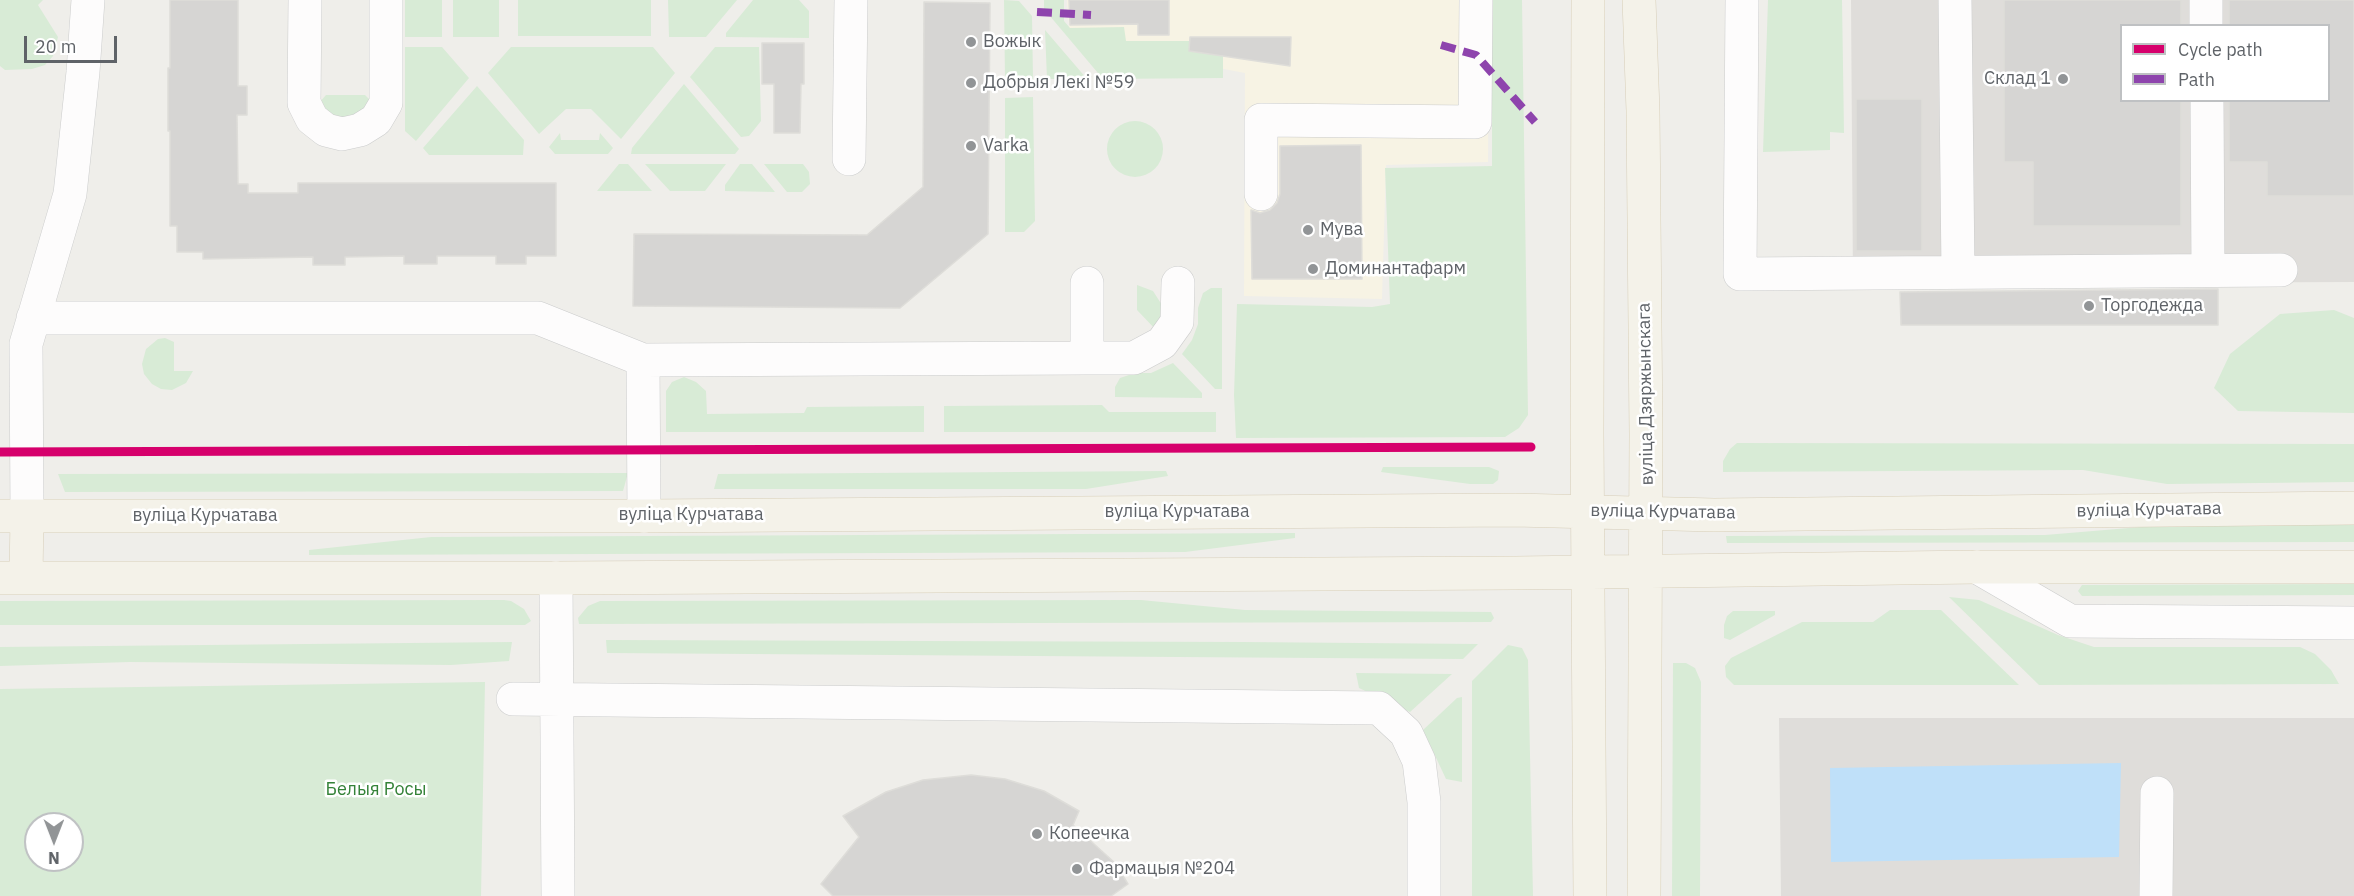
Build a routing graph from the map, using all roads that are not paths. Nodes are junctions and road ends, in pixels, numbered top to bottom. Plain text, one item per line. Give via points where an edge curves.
1 (88, 0) edge
2 (305, 0) edge
3 (386, 0) edge
4 (851, 0) edge
5 (1476, 0) edge
6 (1588, 0) edge
7 (1638, 0) edge
8 (1742, 0) edge
9 (1955, 0) edge
10 (2206, 0) edge
11 (2206, 24) edge
12 (2207, 102) edge
13 (849, 159) dead end
14 (1261, 194) dead end
15 (2208, 270) junction
16 (2281, 270) dead end
17 (1958, 272) junction
18 (1087, 283) dead end
19 (1178, 283) dead end
20 (20, 336) edge
21 (1087, 358) junction
22 (643, 360) junction
23 (2354, 508) edge
24 (1589, 511) junction
25 (1647, 512) junction
26 (13, 516) edge
27 (644, 516) junction
28 (1977, 567) junction
29 (2354, 567) edge
30 (1589, 572) junction
31 (1646, 572) junction
32 (556, 578) junction
33 (13, 579) edge
34 (2354, 623) edge
35 (513, 699) dead end
36 (557, 700) junction
37 (2157, 793) dead end
38 (558, 896) edge
39 (1424, 896) edge
40 (1590, 896) edge
41 (1644, 896) edge
42 (2156, 896) edge

1 - 20 lane via 70,194
2 - 3 lane via 304,103 312,119 326,130 342,134 360,130 376,120 386,103
4 - 13 lane
5 - 14 lane via 1475,122 1262,120
6 - 24 main road
7 - 25 main road, вуліца Дзяржынскага via 1643,111
8 - 17 lane via 1740,274
9 - 17 lane
10 - 11 lane
12 - 15 lane
15 - 16 lane
15 - 17 lane
18 - 21 lane
19 - 21 lane via 1177,322 1162,343 1134,358
20 - 22 lane via 538,318
20 - 26 lane
21 - 22 lane
22 - 27 lane
23 - 25 main road, вуліца Курчатава
24 - 25 main road, вуліца Курчатава
24 - 27 main road, вуліца Курчатава
24 - 30 main road
25 - 31 main road, вуліца Дзяржынскага
26 - 27 main road, вуліца Курчатава
26 - 33 main road
28 - 29 main road
28 - 31 main road
28 - 34 lane via 2070,621
30 - 31 main road
30 - 32 main road
30 - 40 main road
31 - 41 main road, вуліца Дзяржынскага
32 - 33 main road
32 - 36 lane
35 - 36 lane
36 - 38 lane
36 - 39 lane via 1379,708 1406,734 1419,761 1424,802
37 - 42 lane

